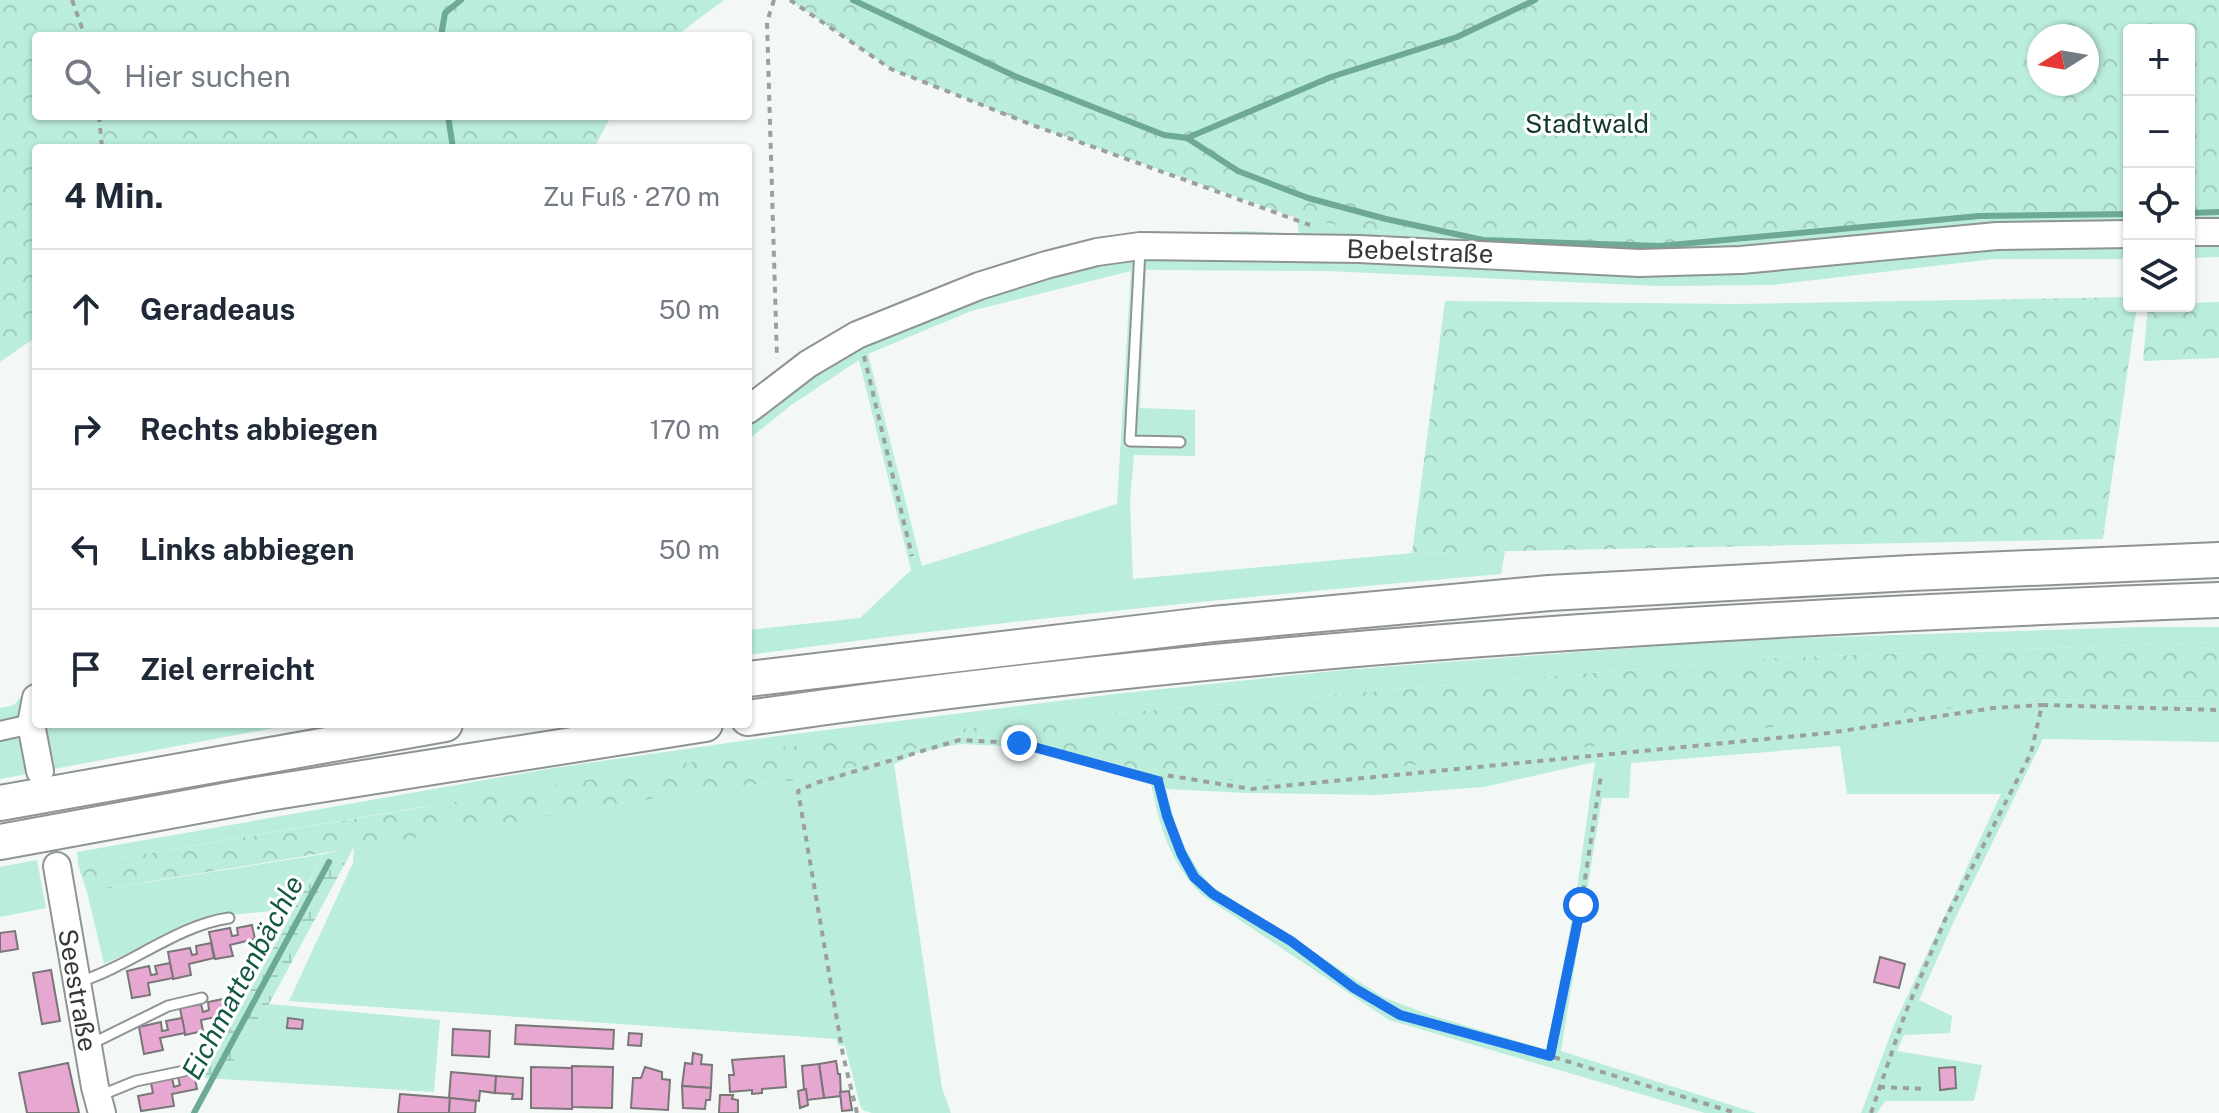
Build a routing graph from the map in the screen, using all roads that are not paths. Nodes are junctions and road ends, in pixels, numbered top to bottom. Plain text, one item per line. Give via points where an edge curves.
1 (2195, 232) edge
2 (2219, 232) edge
3 (2123, 234) edge
4 (1140, 246) junction
5 (752, 407) edge
6 (1180, 442) dead end
7 (2219, 560) edge
8 (2219, 600) edge
9 (752, 679) edge
10 (752, 718) edge
11 (32, 719) edge
12 (31, 724) junction
13 (422, 728) edge
14 (679, 728) edge
15 (0, 731) edge
16 (40, 771) dead end
17 (0, 803) edge
18 (0, 842) edge
19 (57, 866) dead end
20 (229, 918) dead end
21 (77, 982) junction
22 (202, 998) dead end
23 (89, 1044) junction
24 (184, 1071) dead end
25 (100, 1105) edge

1 - 2 street
3 - 4 street, Bebelstraße via 1997,236 1741,260 1639,263 1359,249
4 - 5 street, Bebelstraße via 1097,252 979,286 857,335
4 - 6 lane via 1130,441
7 - 9 highway via 1549,593 1197,626
8 - 10 highway via 1557,632 1215,661
11 - 12 street
12 - 15 street
12 - 16 street
13 - 17 highway
14 - 18 highway via 368,776
19 - 21 street, Seestraße
20 - 21 lane via 190,928
21 - 23 street, Seestraße
22 - 23 lane via 168,1006
23 - 25 street, Seestraße
24 - 25 lane via 136,1081

